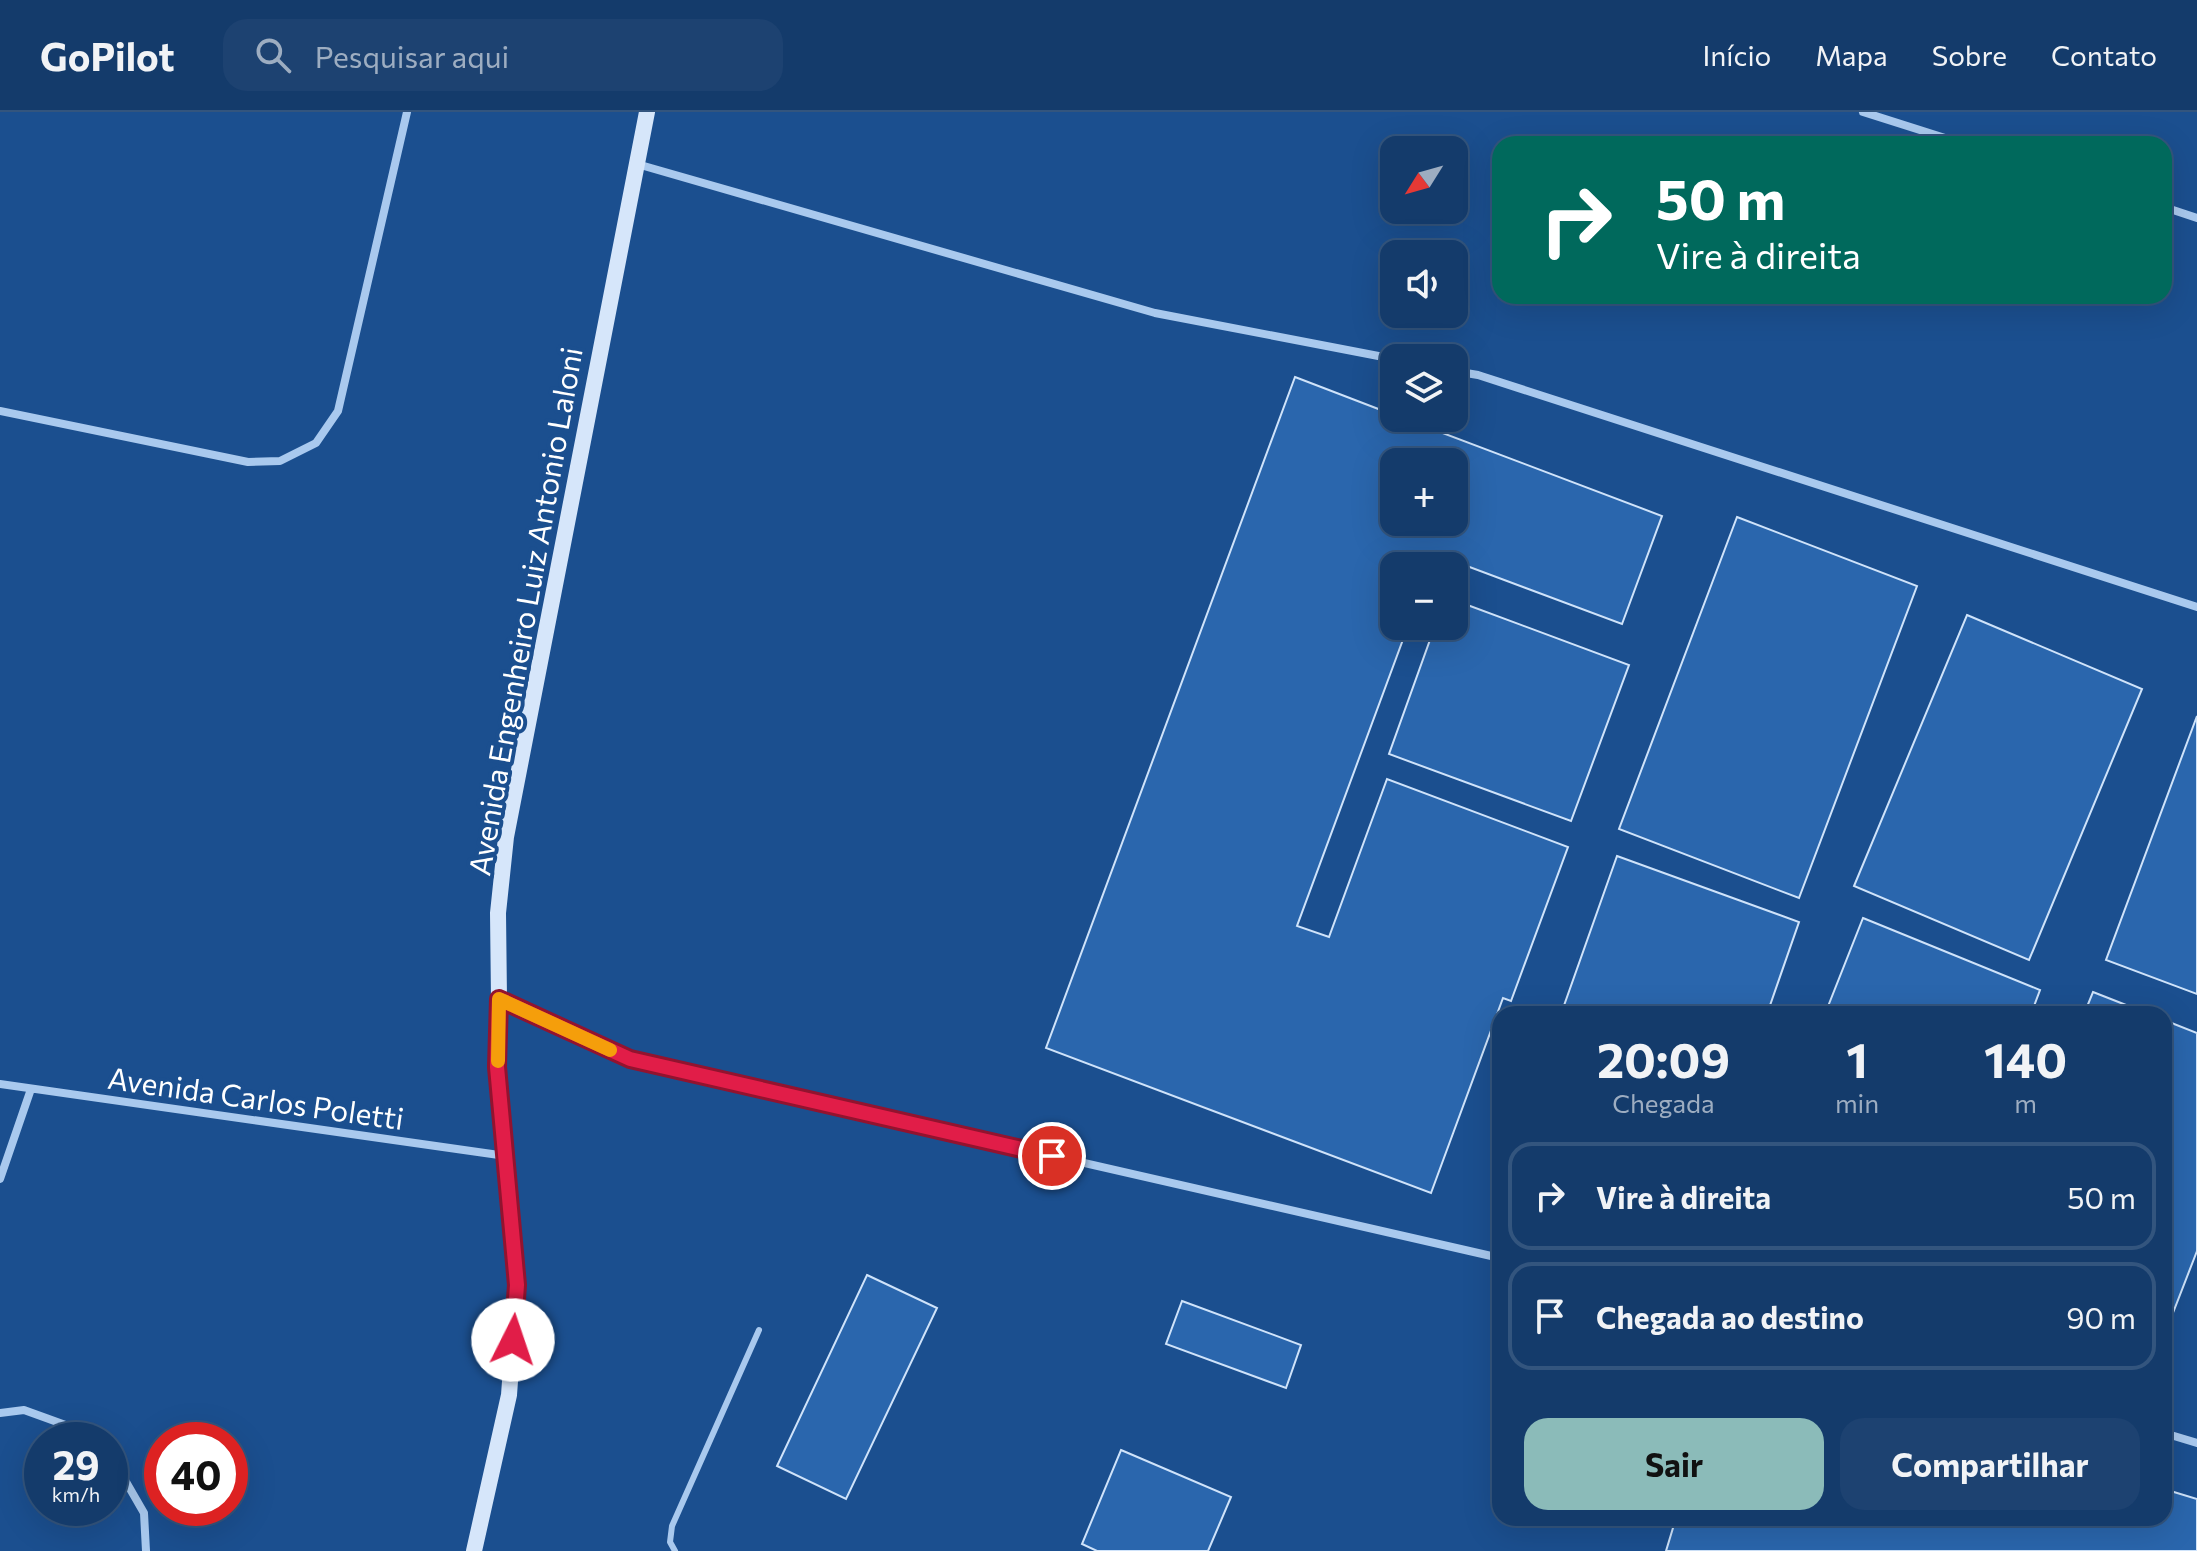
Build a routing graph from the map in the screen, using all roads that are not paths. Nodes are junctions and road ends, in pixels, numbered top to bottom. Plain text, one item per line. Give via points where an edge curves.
1 (407, 112) edge
2 (647, 112) edge
3 (1863, 112) edge
4 (1939, 136) edge
5 (636, 164) junction
6 (2172, 210) edge
7 (2197, 218) edge
8 (1380, 356) edge
9 (1468, 373) edge
10 (0, 411) edge
11 (2197, 607) edge
12 (499, 999) junction
13 (0, 1084) edge
14 (31, 1089) junction
15 (506, 1156) junction
16 (0, 1179) edge
17 (1492, 1256) edge
18 (759, 1330) dead end
19 (0, 1413) edge
20 (57, 1422) edge
21 (2172, 1435) edge
22 (2197, 1443) edge
23 (128, 1485) edge
24 (146, 1551) edge
25 (474, 1551) edge
26 (675, 1551) edge

1 - 10 street via 338,411 316,443 280,461 248,462
2 - 5 street, Avenida Engenheiro Luiz Antonio Laloni
3 - 4 street
5 - 8 street via 1155,313
5 - 12 street, Avenida Engenheiro Luiz Antonio Laloni via 506,837 498,913
6 - 7 street
9 - 11 street
12 - 15 street, Avenida Engenheiro Luiz Antonio Laloni via 497,1067
12 - 17 street via 630,1059
13 - 14 street, Avenida Carlos Poletti
14 - 15 street, Avenida Carlos Poletti
14 - 16 street
15 - 25 street, Avenida Engenheiro Luiz Antonio Laloni via 517,1285 509,1395
18 - 26 lane via 672,1526
19 - 20 street via 24,1410
21 - 22 street
23 - 24 street via 144,1513

